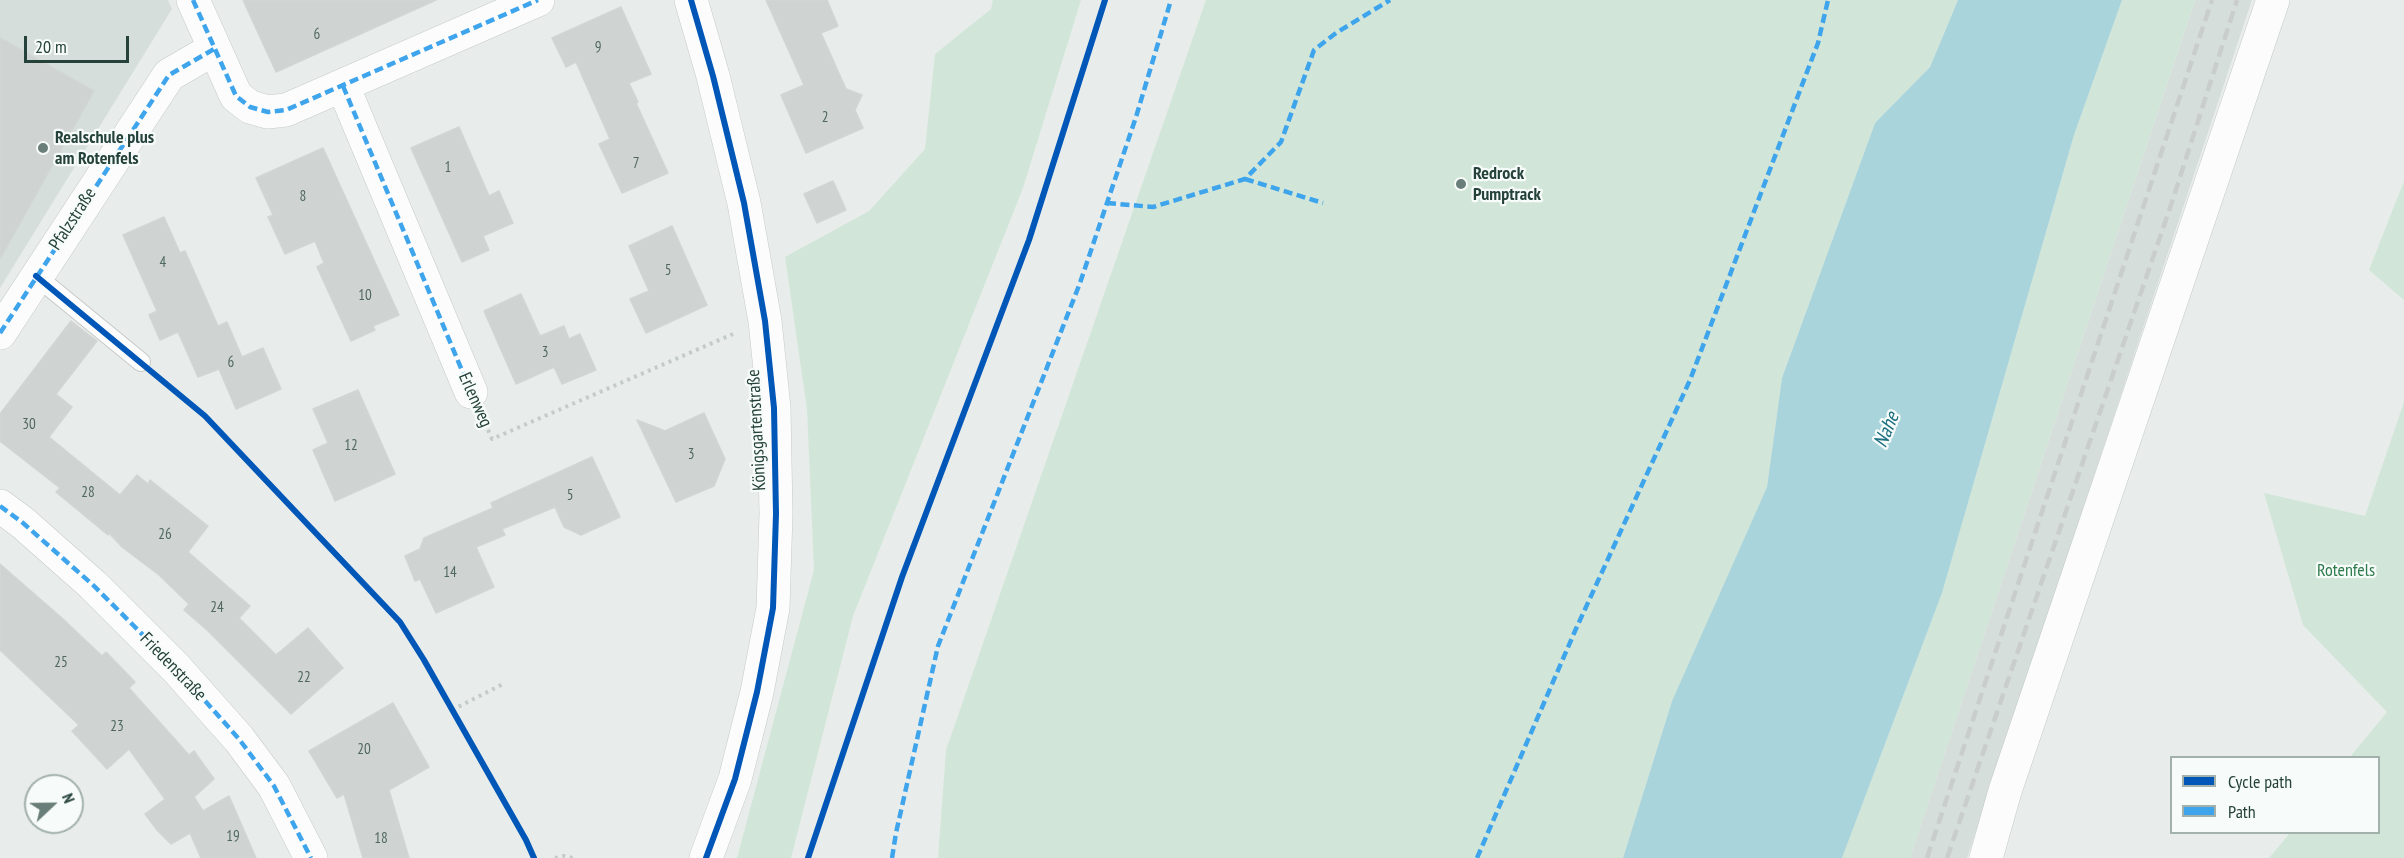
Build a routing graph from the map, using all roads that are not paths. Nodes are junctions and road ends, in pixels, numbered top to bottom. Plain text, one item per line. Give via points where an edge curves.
1 (193, 0) edge
2 (538, 0) edge
3 (691, 0) edge
4 (2273, 0) edge
5 (214, 49) junction
6 (343, 86) junction
7 (36, 276) junction
8 (0, 333) edge
9 (141, 362) road end
10 (471, 392) road end
11 (0, 506) edge
12 (311, 858) edge
13 (706, 858) edge
14 (1986, 858) edge

1 - 5 street
2 - 6 street
3 - 13 street, Königsgartenstraße via 744,203 765,321 774,408 776,514 773,608 757,692 738,769
4 - 14 street via 2005,791
5 - 6 street via 236,96 250,107 268,112 286,110
5 - 7 street, Pfalzstraße via 169,75
6 - 10 street, Erlenweg
7 - 8 street, Pfalzstraße
7 - 9 lane
11 - 12 street, Friedenstraße via 93,585 232,730 274,786

